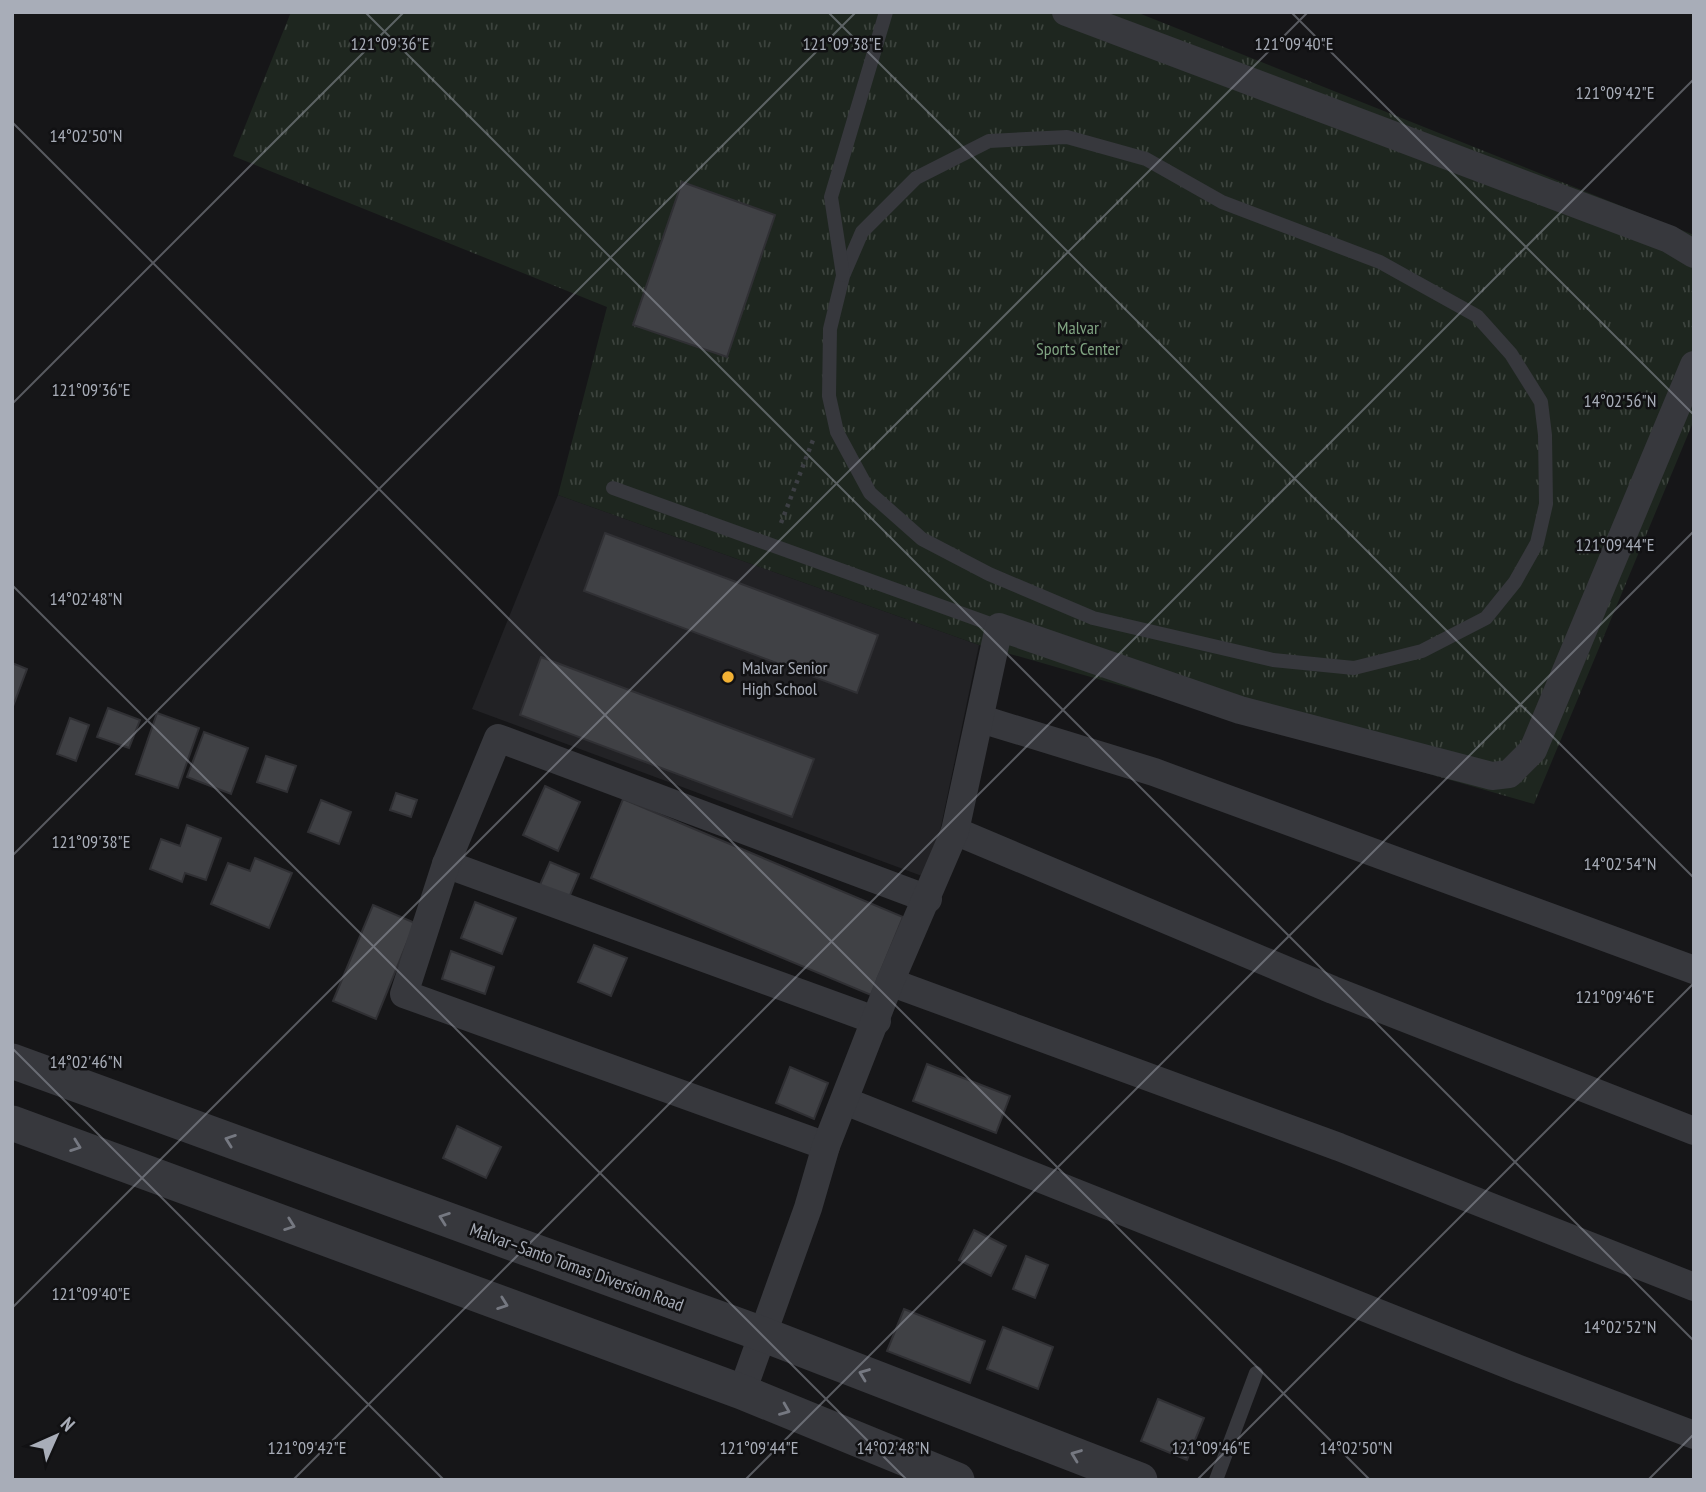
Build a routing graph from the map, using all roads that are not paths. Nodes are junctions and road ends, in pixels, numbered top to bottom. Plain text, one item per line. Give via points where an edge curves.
1 (886, 12) edge
2 (1066, 12) edge
3 (1694, 254) edge
4 (843, 276) junction
5 (1694, 365) edge
6 (613, 488) dead end
7 (999, 627) junction
8 (981, 719) junction
9 (955, 831) junction
10 (446, 864) junction
11 (928, 900) junction
12 (1694, 970) edge
13 (890, 982) junction
14 (877, 1021) junction
15 (12, 1061) edge
16 (845, 1101) junction
17 (12, 1123) edge
18 (1694, 1131) edge
19 (826, 1146) junction
20 (1694, 1287) edge
21 (762, 1334) junction
22 (1256, 1373) dead end
23 (742, 1392) junction
24 (1694, 1435) edge
25 (957, 1480) edge
26 (1140, 1480) edge
27 (1216, 1480) edge

1 - 4 lane via 831,197
2 - 3 street via 1669,239
4 - 4 lane via 830,329 829,396 837,432 870,494 922,538 989,574 1093,618 1273,660 1354,668 1422,651 1486,618 1515,582 1537,543 1546,504 1541,402 1511,354 1477,316 1380,262 1222,202 1146,159 1067,138 989,141 916,178 862,232
5 - 7 street via 1534,750 1509,774 1492,776 1240,710
6 - 7 lane
7 - 8 street
8 - 9 street
8 - 12 street via 1154,772
9 - 11 street
9 - 18 street via 1333,990
10 - 11 street via 498,738
10 - 14 street
10 - 19 street via 404,994
11 - 13 street
13 - 14 street
13 - 20 street via 1339,1147
14 - 16 street
21 -> 15 street, Malvar–Santo Tomas Diversion Road
16 - 19 street
16 - 24 street
17 -> 23 street
19 - 21 street
21 - 23 street
26 -> 21 street, Malvar–Santo Tomas Diversion Road
22 - 27 lane
23 -> 25 street

